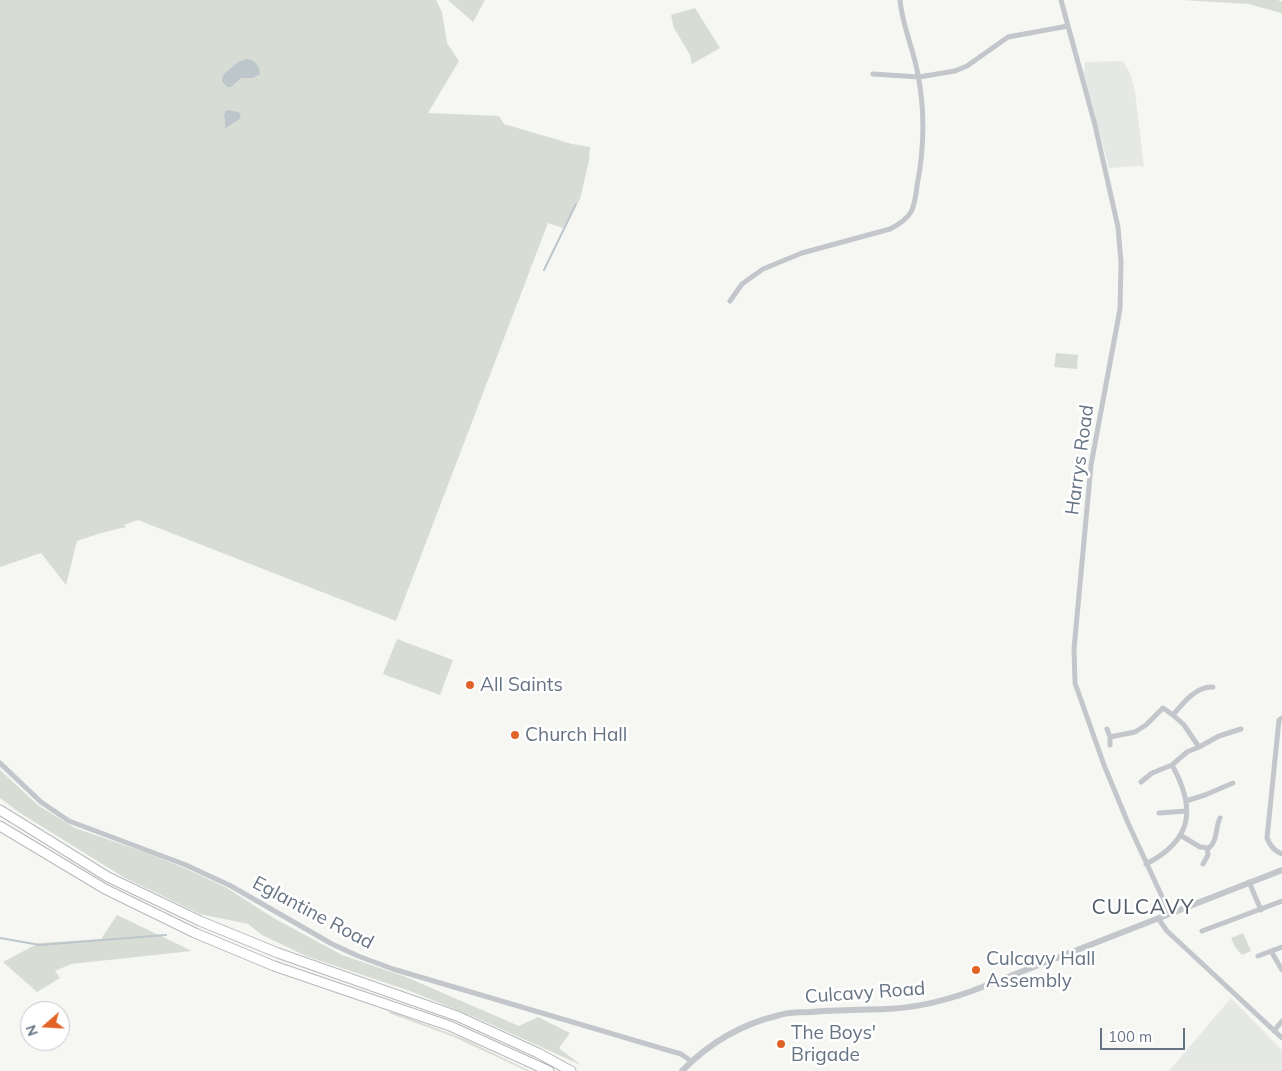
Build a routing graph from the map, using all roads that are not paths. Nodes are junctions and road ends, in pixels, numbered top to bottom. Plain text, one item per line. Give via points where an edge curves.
1 (900, 0) edge
2 (1061, 0) edge
3 (1068, 26) junction
4 (873, 74) dead end
5 (919, 77) junction
6 (730, 301) dead end
7 (1214, 687) dead end
8 (1173, 715) junction
9 (1282, 718) edge
10 (1107, 729) dead end
11 (1241, 729) dead end
12 (1110, 737) junction
13 (1110, 745) dead end
14 (1199, 747) junction
15 (0, 763) edge
16 (1172, 765) junction
17 (1141, 782) dead end
18 (1232, 783) dead end
19 (1186, 801) junction
20 (0, 810) edge
21 (1187, 810) junction
22 (1159, 814) dead end
23 (1220, 818) dead end
24 (0, 826) edge
25 (1180, 835) junction
26 (1207, 848) junction
27 (1282, 854) edge
28 (1146, 864) junction
29 (1203, 864) dead end
30 (1282, 870) edge
31 (1249, 882) junction
32 (1282, 902) edge
33 (1261, 910) junction
34 (1170, 914) junction
35 (1160, 917) junction
36 (1202, 931) dead end
37 (1282, 947) edge
38 (1271, 951) junction
39 (1258, 956) dead end
40 (1282, 970) edge
41 (1282, 1021) edge
42 (1274, 1031) junction
43 (1282, 1038) edge
44 (691, 1061) junction
45 (549, 1071) edge
46 (571, 1071) edge
47 (682, 1071) edge

1 - 5 street
2 - 3 street, Harrys Road
3 - 5 street via 1008,37 967,66
3 - 28 street, Harrys Road via 1118,227 1121,278 1120,310 1091,465 1074,674 1104,765
4 - 5 street
5 - 6 street via 922,147 914,202 907,217 890,229 802,253 763,269 742,284
7 - 8 street via 1196,692
8 - 12 street via 1163,708 1135,732
8 - 14 street
9 - 27 street via 1279,720 1267,838 1270,846
10 - 12 street
11 - 14 street
12 - 13 street
14 - 16 street
15 - 44 street, Eglantine Road via 41,802 69,821 186,865 358,956 681,1054
16 - 17 street via 1152,773
16 - 19 street
18 - 19 street
19 - 21 street
20 - 46 highway via 108,877 200,921 278,953 457,1016
21 - 22 street
21 - 25 street via 1187,823
23 - 26 street via 1213,844
24 - 45 highway via 105,889 195,933 274,966 450,1026
25 - 26 street
25 - 28 street via 1165,852
26 - 29 street via 1208,855
28 - 34 street, Harrys Road
30 - 31 street, Culcavy Road
31 - 33 street
31 - 34 street, Culcavy Road
32 - 33 street
33 - 36 street
34 - 35 street, Culcavy Road
35 - 42 street via 1167,931
35 - 44 street, Culcavy Road via 943,1001 888,1009 782,1014 764,1019 718,1040
37 - 38 street
38 - 39 street
38 - 40 street
41 - 42 street
42 - 43 street
44 - 47 street, Culcavy Road

